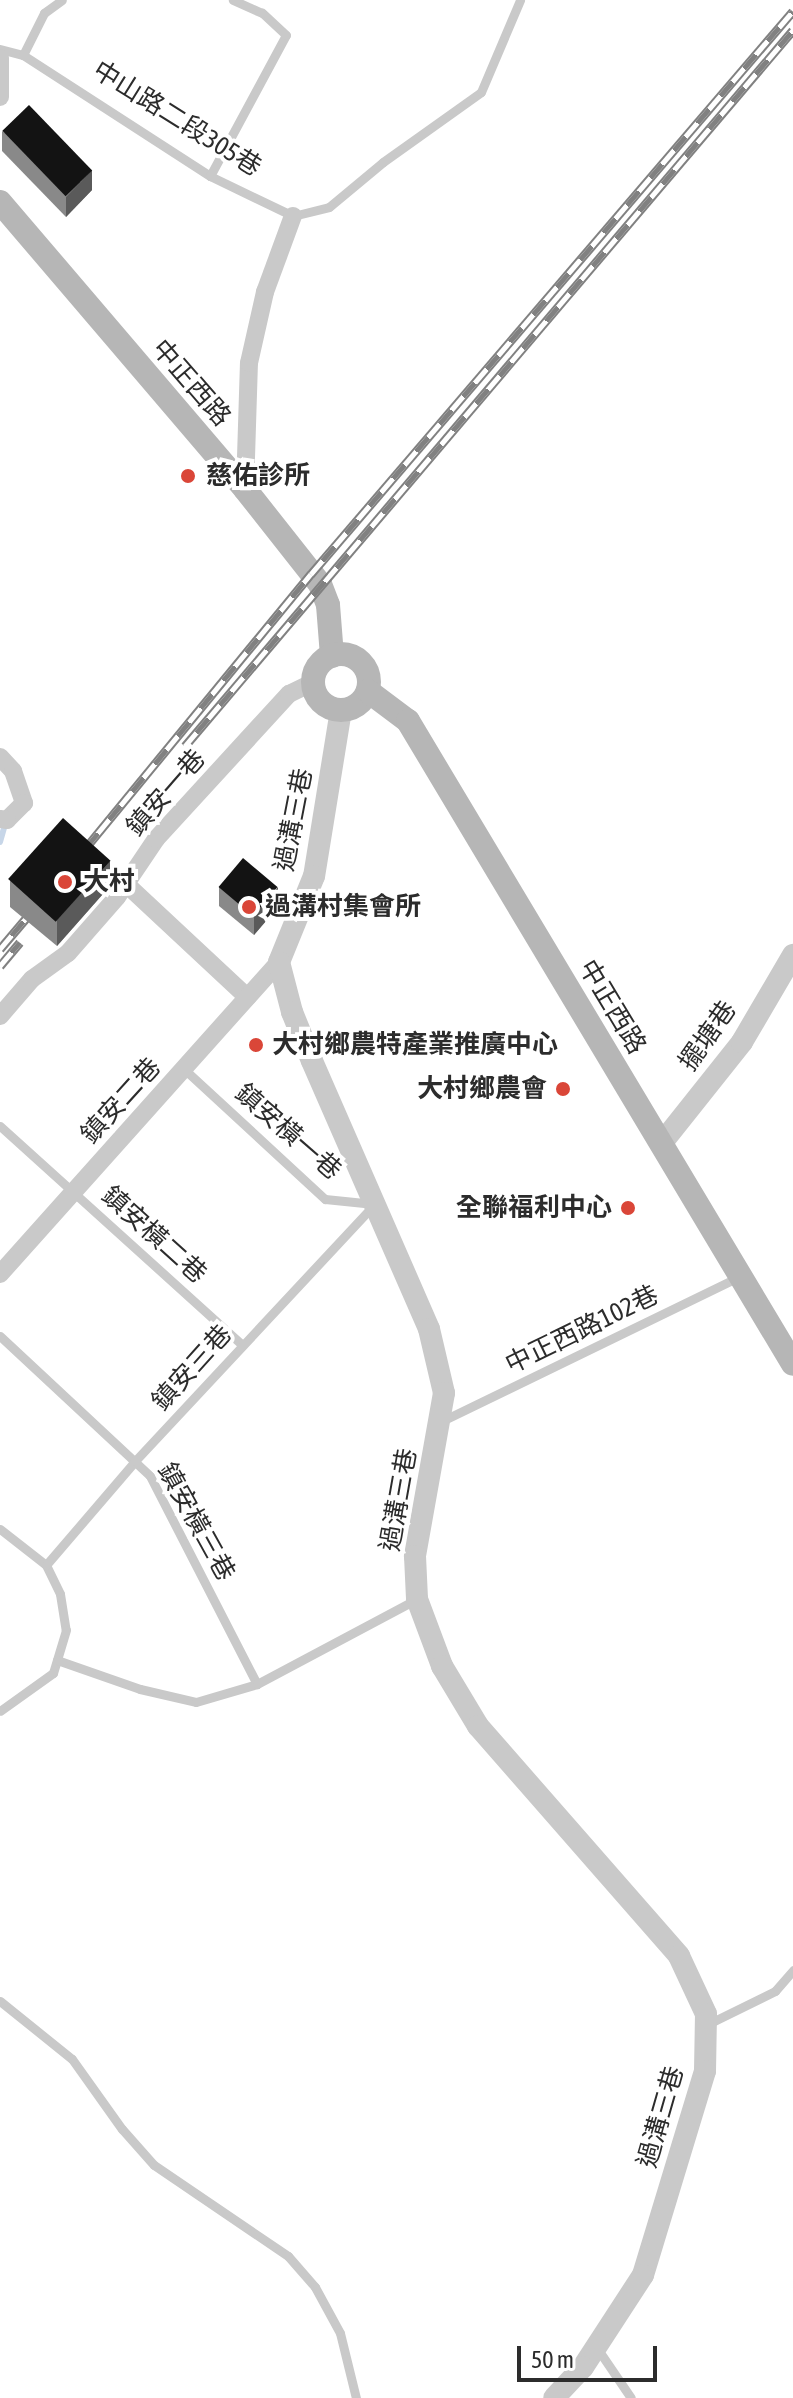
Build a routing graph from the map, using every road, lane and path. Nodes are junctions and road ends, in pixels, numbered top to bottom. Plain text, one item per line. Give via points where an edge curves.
1 (62, 0) edge
2 (233, 0) edge
3 (520, 0) edge
4 (0, 49) edge
5 (23, 55) junction
6 (0, 58) edge
7 (0, 97) edge
8 (210, 176) junction
9 (0, 202) edge
10 (293, 216) junction
11 (245, 489) junction
12 (332, 656) junction
13 (314, 682) junction
14 (368, 691) junction
15 (341, 710) junction
16 (0, 757) edge
17 (0, 819) edge
18 (126, 884) junction
19 (793, 955) edge
20 (279, 962) junction
21 (247, 997) junction
22 (0, 1016) edge
23 (184, 1069) junction
24 (0, 1126) edge
25 (661, 1144) junction
26 (73, 1192) junction
27 (375, 1204) junction
28 (0, 1274) edge
29 (741, 1275) junction
30 (0, 1336) edge
31 (242, 1345) junction
32 (793, 1364) edge
33 (441, 1422) junction
34 (135, 1461) junction
35 (0, 1529) edge
36 (46, 1565) junction
37 (417, 1599) junction
38 (57, 1660) junction
39 (257, 1684) junction
40 (0, 1711) edge
41 (793, 1970) edge
42 (0, 2001) edge
43 (706, 2025) junction
44 (596, 2347) junction
45 (356, 2398) edge
46 (554, 2398) edge
47 (631, 2398) edge

1 - 5 lane via 44,13
2 - 8 lane via 262,13 286,35
3 - 10 lane via 481,92 329,207
4 - 5 lane, 中山路二段305巷
5 - 8 lane, 中山路二段305巷
6 - 7 street
8 - 10 lane, 中山路二段305巷
9 - 11 main road, 中正西路
10 - 11 street via 265,292 249,363
11 - 12 main road, 中正西路 via 320,584 328,605
12 - 13 main road via 318,666
12 - 14 main road, 中正西路 via 349,655 363,665
13 - 15 main road via 319,698
13 - 18 street, 鎮安一巷 via 289,694 156,839
14 - 15 main road via 357,706
14 - 25 main road, 中正西路 via 408,721
15 - 20 street, 過溝三巷 via 314,876
16 - 17 street via 13,771 24,803 7,820
18 - 21 street
18 - 22 street, 鎮安一巷 via 68,953 32,979
19 - 25 street, 擺塘巷 via 742,1042
20 - 21 street, 鎮安二巷
20 - 27 street, 過溝三巷 via 292,1012
21 - 23 street, 鎮安二巷
23 - 26 street, 鎮安二巷
23 - 27 lane, 鎮安橫一巷 via 325,1199
24 - 26 lane, 鎮安橫二巷
25 - 29 main road, 中正西路
26 - 28 street, 鎮安二巷
26 - 31 lane, 鎮安橫二巷
27 - 31 lane, 鎮安三巷
27 - 33 street, 過溝三巷 via 429,1329 444,1393
29 - 32 main road, 中正西路
29 - 33 lane, 中正西路102巷
30 - 34 lane, 鎮安橫三巷
31 - 34 lane, 鎮安三巷
33 - 37 street, 過溝三巷 via 415,1556
34 - 36 lane, 鎮安三巷
34 - 39 lane, 鎮安橫三巷 via 150,1476
35 - 36 lane
36 - 38 lane via 60,1594 66,1630
37 - 39 lane
37 - 43 street, 過溝三巷 via 442,1666 478,1726 679,1956 706,2014
38 - 39 lane via 196,1702
38 - 40 lane via 53,1673
41 - 43 lane via 775,1991
42 - 45 lane via 72,2059 154,2165 288,2256 315,2287 340,2333
43 - 44 street, 過溝三巷 via 705,2071 643,2275
44 - 46 street, 過溝三巷
44 - 47 lane

